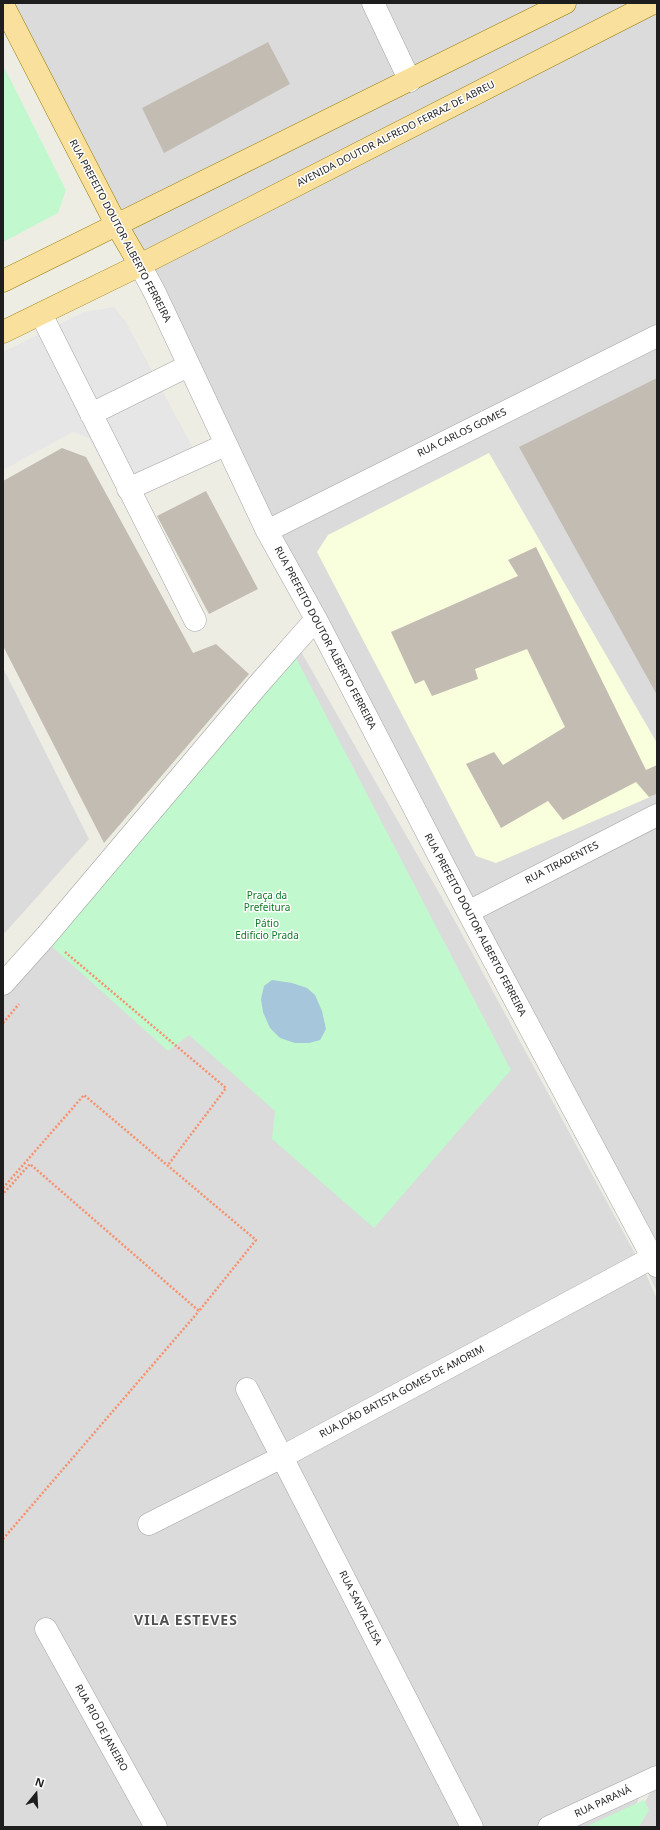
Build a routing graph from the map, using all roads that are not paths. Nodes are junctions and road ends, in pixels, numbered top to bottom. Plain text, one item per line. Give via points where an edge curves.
1 (373, 3) edge
2 (565, 3) edge
3 (653, 3) edge
4 (3, 5) edge
5 (410, 81) junction
6 (116, 224) junction
7 (140, 265) junction
8 (3, 281) edge
9 (40, 314) junction
10 (3, 332) edge
11 (657, 336) edge
12 (188, 366) junction
13 (91, 414) junction
14 (225, 445) junction
15 (128, 489) junction
16 (267, 531) junction
17 (316, 619) junction
18 (195, 620) dead end
19 (657, 815) edge
20 (468, 912) junction
21 (3, 984) edge
22 (655, 1259) edge
23 (248, 1389) dead end
24 (282, 1456) junction
25 (150, 1524) dead end
26 (46, 1629) dead end
27 (657, 1777) edge
28 (156, 1827) edge
29 (472, 1827) edge
30 (549, 1827) edge

1 - 5 street
2 - 5 main road
3 - 7 main road, AVENIDA DOUTOR ALFREDO FERRAZ DE ABREU
4 - 6 main road, RUA PREFEITO DOUTOR ALBERTO FERREIRA
5 - 6 main road
6 - 7 main road, RUA PREFEITO DOUTOR ALBERTO FERREIRA
6 - 8 main road
7 - 9 main road, AVENIDA DOUTOR ALFREDO FERRAZ DE ABREU
7 - 12 street, RUA PREFEITO DOUTOR ALBERTO FERREIRA
9 - 10 main road, AVENIDA DOUTOR ALFREDO FERRAZ DE ABREU
9 - 13 street
11 - 16 street, RUA CARLOS GOMES
12 - 13 street
12 - 14 street, RUA PREFEITO DOUTOR ALBERTO FERREIRA
13 - 15 street
14 - 15 street
14 - 16 street, RUA PREFEITO DOUTOR ALBERTO FERREIRA
15 - 18 street
16 - 17 street, RUA PREFEITO DOUTOR ALBERTO FERREIRA
17 - 20 street, RUA PREFEITO DOUTOR ALBERTO FERREIRA
17 - 21 street
19 - 20 street, RUA TIRADENTES
20 - 22 street, RUA PREFEITO DOUTOR ALBERTO FERREIRA
22 - 24 street, RUA JOÃO BATISTA GOMES DE AMORIM
23 - 24 street, RUA SANTA ELISA
24 - 25 street, RUA JOÃO BATISTA GOMES DE AMORIM
24 - 29 street, RUA SANTA ELISA
26 - 28 street, RUA RIO DE JANEIRO
27 - 30 street, RUA PARANÁ

